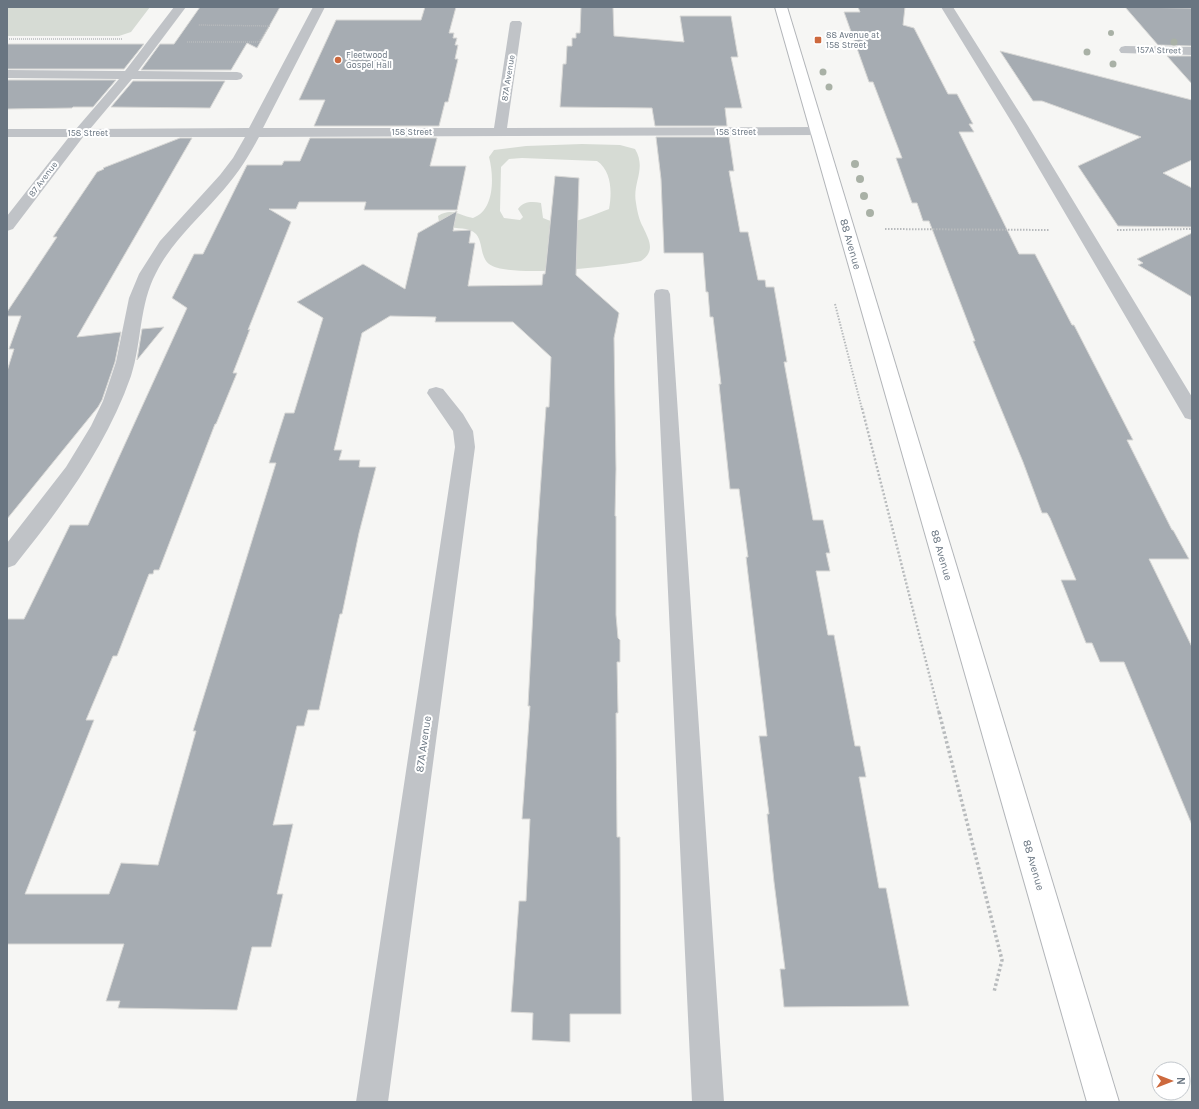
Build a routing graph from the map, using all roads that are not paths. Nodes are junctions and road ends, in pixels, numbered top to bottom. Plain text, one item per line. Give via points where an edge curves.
1 (180, 7) edge
2 (319, 7) edge
3 (781, 7) edge
4 (947, 7) edge
5 (516, 23) dead end
6 (1125, 50) dead end
7 (1192, 51) edge
8 (7, 74) edge
9 (129, 75) junction
10 (237, 76) dead end
11 (500, 132) junction
12 (818, 132) junction
13 (7, 133) edge
14 (80, 133) junction
15 (253, 133) junction
16 (7, 226) edge
17 (662, 294) dead end
18 (436, 393) dead end
19 (1192, 413) edge
20 (7, 559) edge
21 (372, 1102) edge
22 (708, 1102) edge
23 (1103, 1102) edge

1 - 9 street, 87 Avenue
2 - 15 street
3 - 12 main road, 88 Avenue
4 - 19 street
5 - 11 street, 87A Avenue
6 - 7 street, 157A Street
8 - 9 street
9 - 10 street
9 - 14 street, 87 Avenue
11 - 12 street, 158 Street
11 - 15 street, 158 Street
12 - 23 main road, 88 Avenue
13 - 14 street, 158 Street
14 - 15 street, 158 Street
14 - 16 street, 87 Avenue
15 - 20 street via 243,154 228,175 211,197 178,230 151,266 136,302 123,373 106,415 62,490
17 - 22 street
18 - 21 street, 87A Avenue via 463,432 465,447

